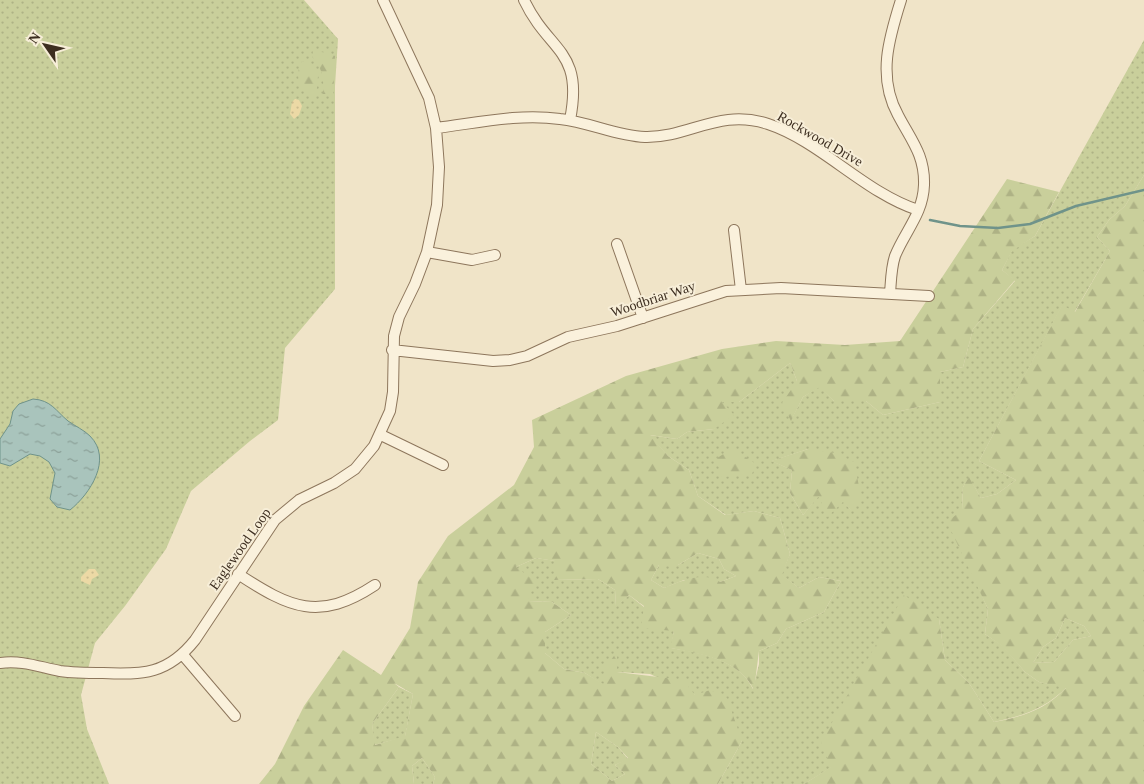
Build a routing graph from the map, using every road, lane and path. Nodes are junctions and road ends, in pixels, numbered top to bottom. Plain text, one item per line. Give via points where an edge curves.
1 (383, 0) edge
2 (524, 0) edge
3 (901, 0) edge
4 (570, 120) junction
5 (436, 128) junction
6 (918, 210) junction
7 (734, 230) dead end
8 (617, 244) dead end
9 (427, 252) junction
10 (495, 255) dead end
11 (741, 290) junction
12 (890, 294) junction
13 (929, 296) dead end
14 (643, 318) junction
15 (392, 350) junction
16 (380, 434) junction
17 (443, 465) dead end
18 (238, 574) junction
19 (375, 585) dead end
20 (183, 655) junction
21 (0, 663) edge
22 (235, 716) dead end

1 - 5 street, Eaglewood Loop via 425,87
2 - 4 street via 533,18 568,64 574,87
3 - 6 street via 888,45 886,74 893,104 922,162 924,185
4 - 5 street, Rockwood Drive via 523,118
4 - 6 street, Rockwood Drive via 644,137 672,135 721,120 756,120 786,132 895,201
5 - 9 street, Eaglewood Loop via 438,194
6 - 12 street via 893,264
7 - 11 street
8 - 14 street
9 - 10 street via 472,260
9 - 15 street, Eaglewood Loop via 399,317
11 - 12 street, Woodbriar Way via 781,288
11 - 14 street, Woodbriar Way via 714,294
12 - 13 street, Woodbriar Way
14 - 15 street, Woodbriar Way via 568,337 527,356 510,360
15 - 16 street, Eaglewood Loop via 392,401
16 - 17 street
16 - 18 street, Eaglewood Loop via 367,455 348,474 281,513
18 - 19 street via 282,600 309,607 350,601
18 - 20 street, Eaglewood Loop
20 - 21 street, Eaglewood Loop via 158,670 135,674 78,672 27,663
20 - 22 street

